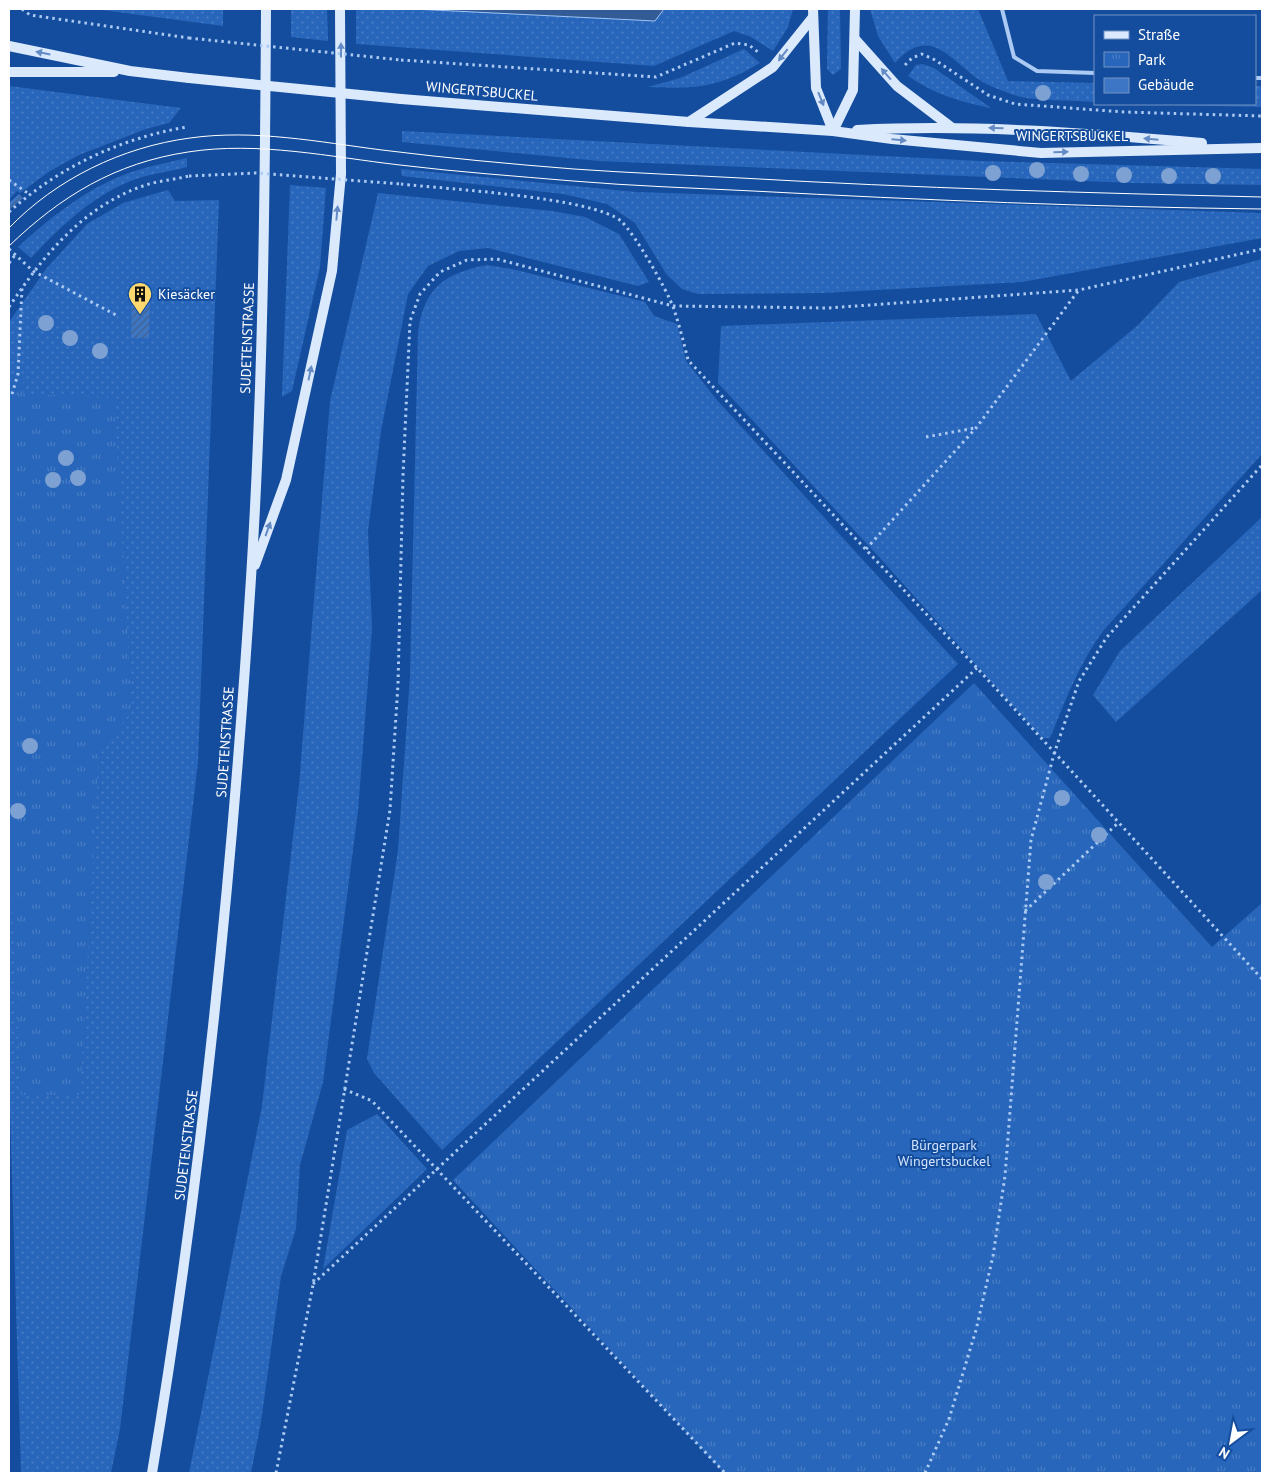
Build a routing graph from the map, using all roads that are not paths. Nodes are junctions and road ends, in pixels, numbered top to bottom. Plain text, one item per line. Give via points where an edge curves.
1 (266, 9) edge
2 (340, 9) edge
3 (855, 9) edge
4 (1002, 9) edge
5 (813, 13) edge
6 (855, 39) junction
7 (9, 46) edge
8 (9, 72) edge
9 (130, 72) junction
10 (1094, 73) edge
11 (689, 122) junction
12 (951, 127) junction
13 (833, 131) junction
14 (1257, 148) edge
15 (251, 575) junction
16 (152, 1473) edge

1 - 15 main road, SUDETENSTRASSE via 264,237
15 -> 2 main road via 286,480 332,271 341,174
3 - 6 main road
4 - 10 lane via 1014,57 1037,71
5 -> 11 main road via 773,67
5 -> 13 main road via 816,88
12 -> 6 main road via 897,86
6 - 13 main road via 853,90
9 -> 7 main road, WINGERTSBUCKEL
8 - 9 main road, WINGERTSBUCKEL
9 - 11 main road, WINGERTSBUCKEL, bridge via 401,99
11 - 13 main road, WINGERTSBUCKEL
12 - 13 main road, WINGERTSBUCKEL
14 -> 12 main road, WINGERTSBUCKEL via 1042,129
13 -> 14 main road, WINGERTSBUCKEL via 1041,153
15 - 16 main road, SUDETENSTRASSE via 232,841 203,1123 175,1339

